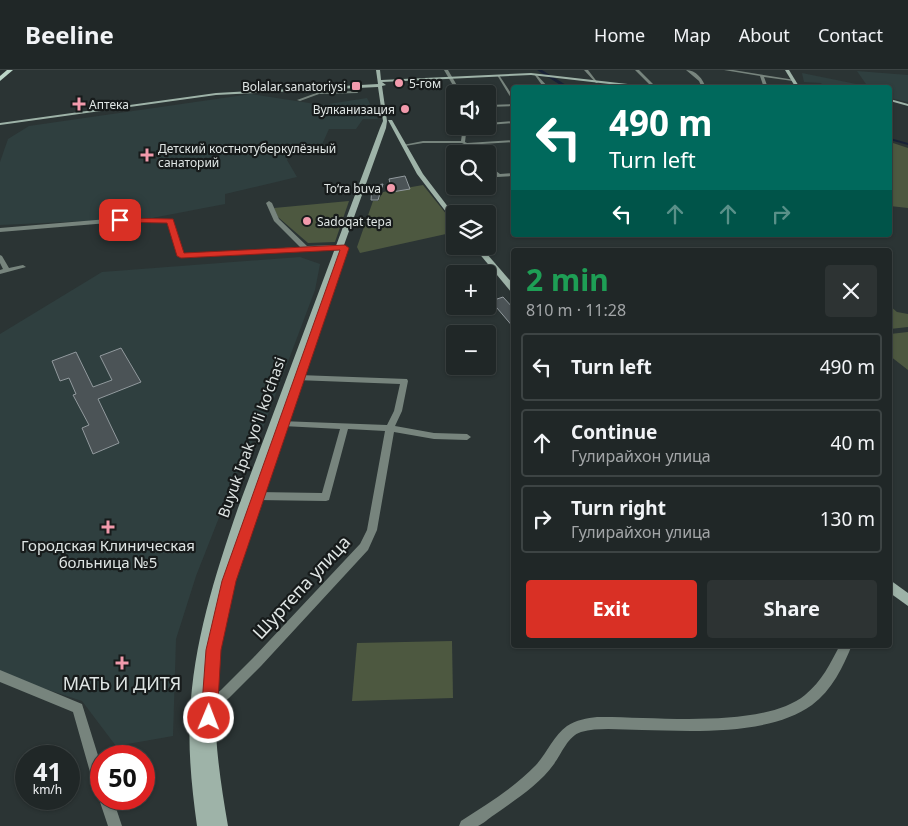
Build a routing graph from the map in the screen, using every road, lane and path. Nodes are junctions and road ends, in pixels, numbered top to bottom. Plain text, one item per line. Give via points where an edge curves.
1 (10, 70) edge
2 (378, 70) edge
3 (382, 70) edge
4 (446, 70) edge
5 (586, 70) edge
6 (637, 70) edge
7 (688, 70) edge
8 (726, 70) edge
9 (787, 70) edge
10 (535, 75) junction
11 (498, 76) junction
12 (762, 76) junction
13 (450, 78) junction
14 (0, 79) edge
15 (793, 80) junction
16 (597, 82) junction
17 (382, 83) junction
18 (454, 85) edge
19 (544, 85) edge
20 (632, 85) edge
21 (653, 85) edge
22 (703, 85) edge
23 (765, 85) edge
24 (796, 85) edge
25 (357, 92) dead end
26 (511, 98) edge
27 (299, 100) dead end
28 (892, 100) edge
29 (511, 103) edge
30 (908, 104) edge
31 (496, 105) edge
32 (390, 121) junction
33 (511, 122) edge
34 (496, 123) edge
35 (0, 124) edge
36 (465, 135) edge
37 (511, 142) edge
38 (405, 145) junction
39 (466, 145) junction
40 (496, 173) edge
41 (511, 175) edge
42 (269, 202) dead end
43 (446, 208) edge
44 (0, 230) edge
45 (306, 248) junction
46 (342, 248) junction
47 (484, 255) edge
48 (0, 257) edge
49 (23, 266) dead end
50 (4, 271) edge
51 (511, 287) edge
52 (299, 378) junction
53 (283, 423) junction
54 (345, 426) junction
55 (390, 428) junction
56 (467, 437) dead end
57 (258, 496) junction
58 (892, 588) edge
59 (908, 600) edge
60 (844, 648) edge
61 (0, 676) edge
62 (203, 709) junction
63 (90, 749) edge
64 (110, 810) edge
65 (115, 826) edge
66 (205, 826) edge
67 (220, 826) edge
68 (466, 826) edge

1 - 14 main road
2 - 17 main road, Buyuk Ipak yo'li ko'chasi
3 - 17 main road, Buyuk Ipak yo'li ko'chasi
4 - 13 street
5 - 16 street
6 - 21 street
7 - 22 street via 702,80
8 - 12 street
9 - 15 main road
10 - 11 main road
10 - 16 main road
10 - 19 street
11 - 13 main road
11 - 26 street
12 - 15 street
12 - 23 street
13 - 17 main road
13 - 18 street
15 - 24 main road
16 - 20 main road
17 - 32 main road, Buyuk Ipak yo'li ko'chasi
17 - 35 main road via 216,94
17 - 46 main road, Buyuk Ipak yo'li ko'chasi via 384,124
25 - 27 street via 348,95 320,93
28 - 30 main road
29 - 31 street
32 - 38 main road
32 - 46 main road, Buyuk Ipak yo'li ko'chasi
33 - 34 street
36 - 39 street
37 - 39 street
38 - 39 street via 423,142
38 - 43 main road via 424,180
40 - 41 street
42 - 45 street via 276,220
44 - 45 street via 120,220 170,221 181,256
45 - 46 street
46 - 52 main road, Buyuk Ipak yo'li ko'chasi
46 - 62 main road, Buyuk Ipak yo'li ko'chasi via 219,582 202,652
47 - 51 main road
48 - 50 street
49 - 50 street
52 - 53 main road, Buyuk Ipak yo'li ko'chasi
52 - 55 street via 404,381 398,411
53 - 54 street
53 - 57 main road, Buyuk Ipak yo'li ko'chasi
54 - 55 street
54 - 57 street via 326,497
55 - 56 street via 434,436
55 - 62 street, Шуртепа улица via 368,542 257,662
57 - 62 main road, Buyuk Ipak yo'li ko'chasi via 220,614
58 - 59 main road
60 - 68 street via 824,686 784,714 720,723 599,724 574,729 567,733 534,777
61 - 63 street via 78,708
62 - 66 main road, Buyuk Ipak yo'li ko'chasi via 198,776
62 - 67 main road, Buyuk Ipak yo'li ko'chasi
64 - 65 street

